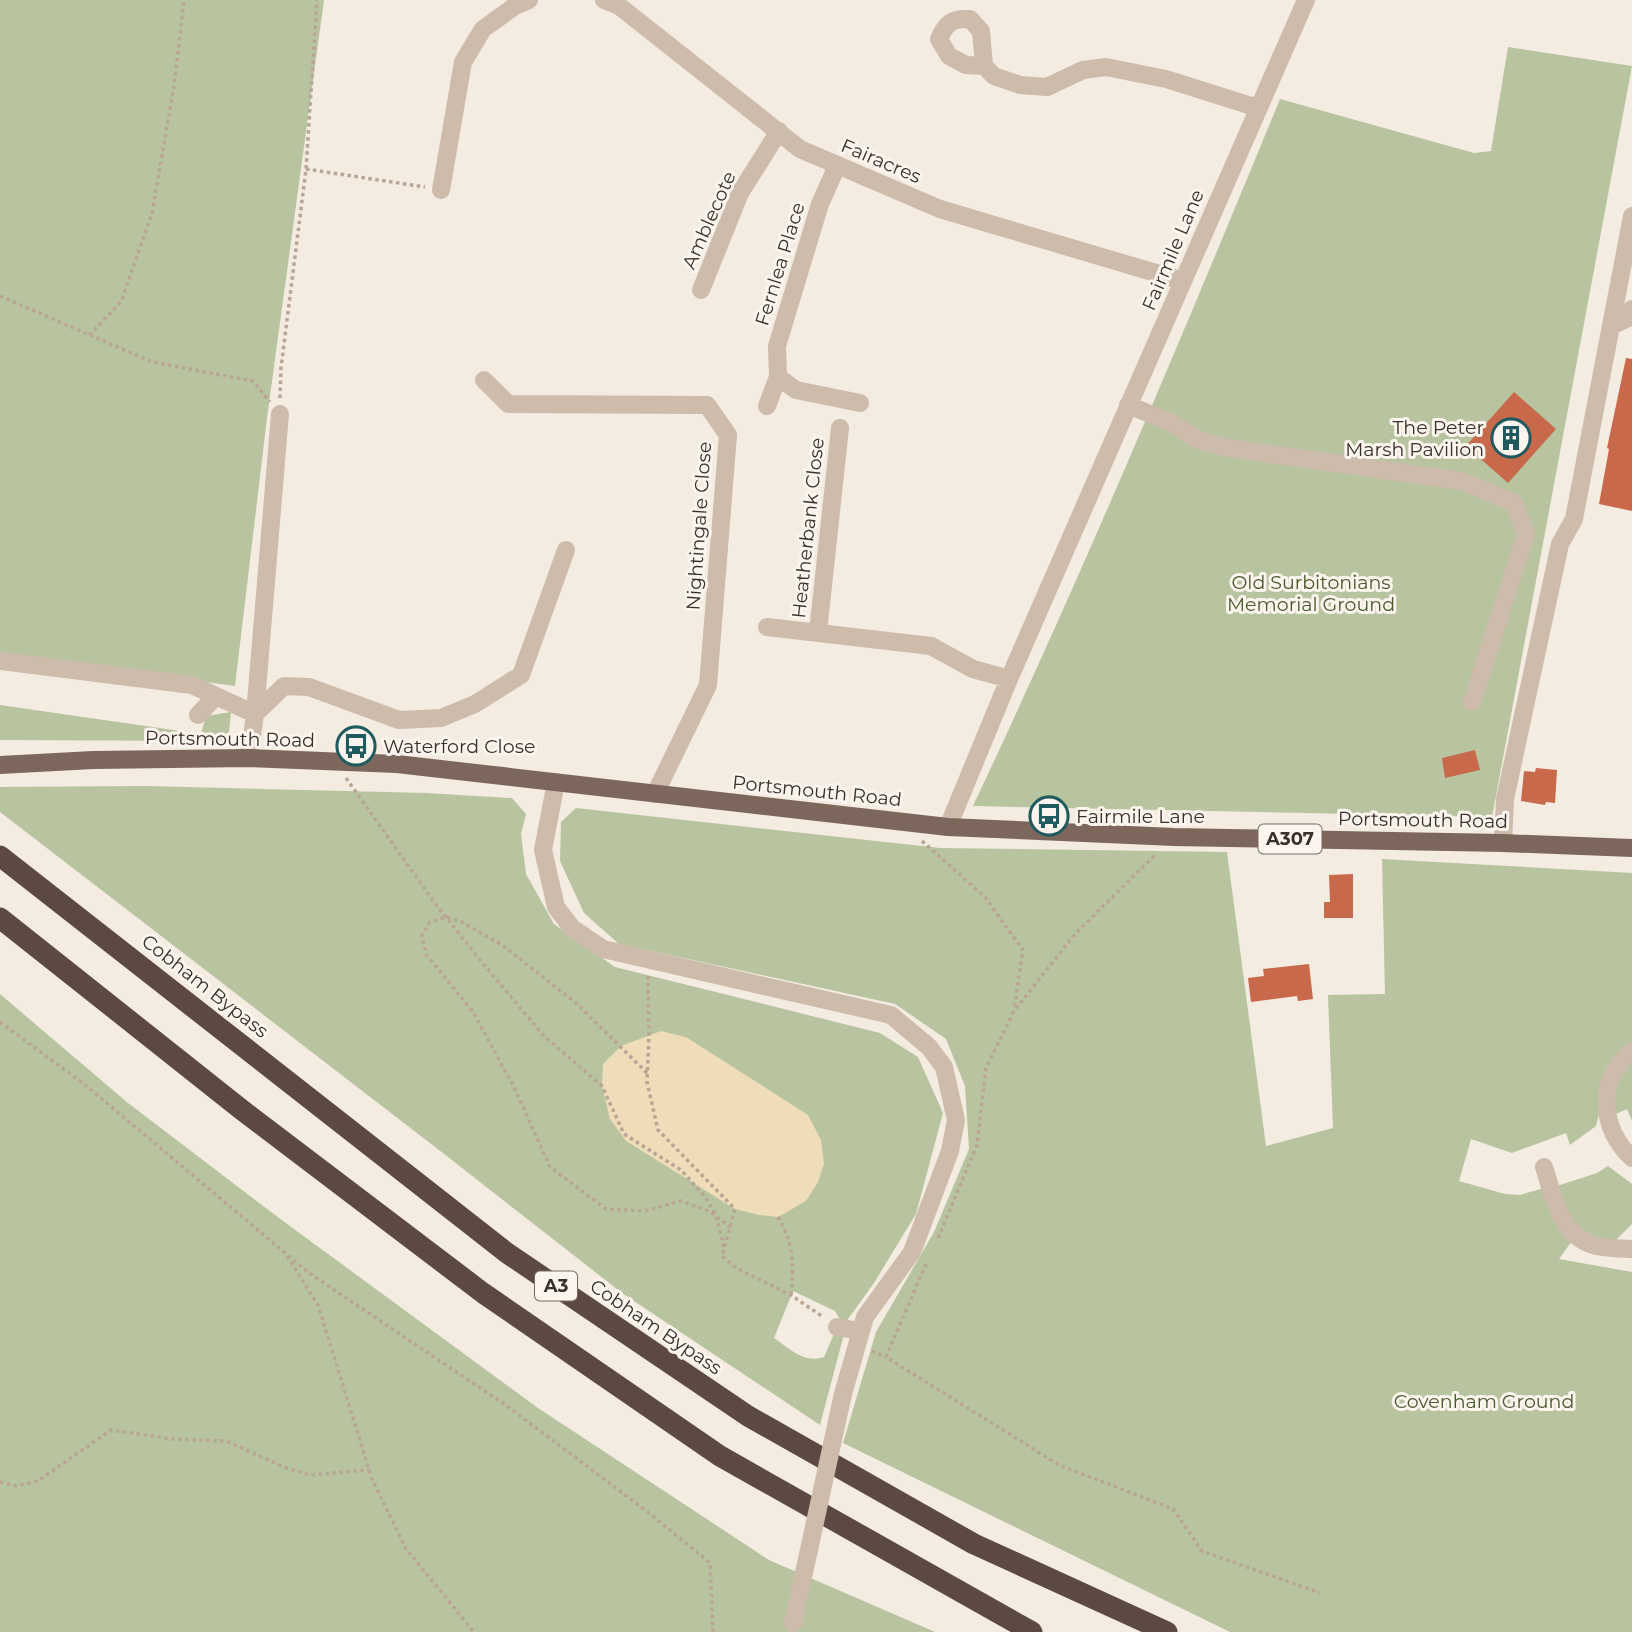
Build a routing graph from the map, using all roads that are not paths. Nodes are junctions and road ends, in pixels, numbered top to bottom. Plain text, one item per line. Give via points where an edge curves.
1 (529, 0) edge
2 (604, 0) edge
3 (1306, 0) edge
4 (984, 66) dead end
5 (1258, 108) junction
6 (779, 131) junction
7 (837, 166) junction
8 (441, 190) road end
9 (1632, 216) edge
10 (1183, 281) junction
11 (1626, 282) edge
12 (701, 290) dead end
13 (1632, 309) edge
14 (1611, 326) junction
15 (778, 377) junction
16 (484, 380) dead end
17 (860, 403) dead end
18 (767, 405) dead end
19 (1128, 405) junction
20 (280, 414) road end
21 (840, 428) dead end
22 (566, 550) dead end
23 (767, 627) dead end
24 (818, 632) junction
25 (0, 661) edge
26 (1009, 678) junction
27 (216, 696) junction
28 (1472, 702) dead end
29 (255, 714) junction
30 (198, 715) dead end
31 (249, 758) junction
32 (0, 765) edge
33 (556, 782) junction
34 (654, 793) junction
35 (948, 827) junction
36 (1503, 843) junction
37 (1632, 848) edge
38 (0, 856) edge
39 (0, 918) edge
40 (1632, 1051) edge
41 (1632, 1158) edge
42 (1544, 1167) dead end
43 (1632, 1248) edge
44 (837, 1326) road end
45 (860, 1331) junction
46 (793, 1628) edge
47 (1032, 1632) edge
48 (1167, 1632) edge

1 - 8 street via 483,29 463,62
2 - 6 street, Fairacres via 619,6
3 - 5 street, Fairmile Lane
4 - 5 street via 994,76 1020,85 1047,87 1083,70 1106,67 1166,79
5 - 10 street, Fairmile Lane
6 - 7 street, Fairacres via 800,149
6 - 12 street, Amblecote via 740,193
7 - 10 street, Fairacres via 940,209
7 - 15 street, Fernlea Place via 820,204 777,346
9 - 11 street
10 - 19 street, Fairmile Lane
11 - 14 street
13 - 14 street via 1628,318
14 - 36 street via 1574,519 1560,544 1505,799
15 - 17 street via 796,390
15 - 18 street, Fernlea Place
16 - 34 street, Nightingale Close via 508,404 707,405 728,435 708,685
19 - 26 street, Fairmile Lane
19 - 28 street via 1199,440 1227,448 1462,481 1514,503 1526,534
20 - 29 street
21 - 24 street, Heatherbank Close
22 - 29 street via 521,675 475,704 441,718 399,720 309,687 284,686
23 - 24 street
24 - 26 street via 931,646 973,669
25 - 27 street via 192,685
26 - 35 street, Fairmile Lane
27 - 29 street
27 - 30 street
29 - 31 street
31 - 32 main road, Portsmouth Road / A307
31 - 33 main road, Portsmouth Road / A307 via 397,764
33 - 34 main road, Portsmouth Road / A307
33 - 45 street via 543,850 556,907 572,928 603,949 891,1015 929,1047 944,1067 956,1120 950,1151 912,1252 865,1317
34 - 35 main road, Portsmouth Road / A307
35 - 36 main road, Portsmouth Road / A307
36 - 37 main road, Portsmouth Road / A307
38 - 48 highway, Cobham Bypass / A3 via 507,1253 748,1416 974,1544
39 - 47 highway, A3 via 483,1293 720,1456
40 - 41 street via 1611,1075 1605,1099 1612,1133
42 - 43 street via 1561,1216 1574,1233 1590,1245
44 - 45 street
45 - 46 street, bridge

